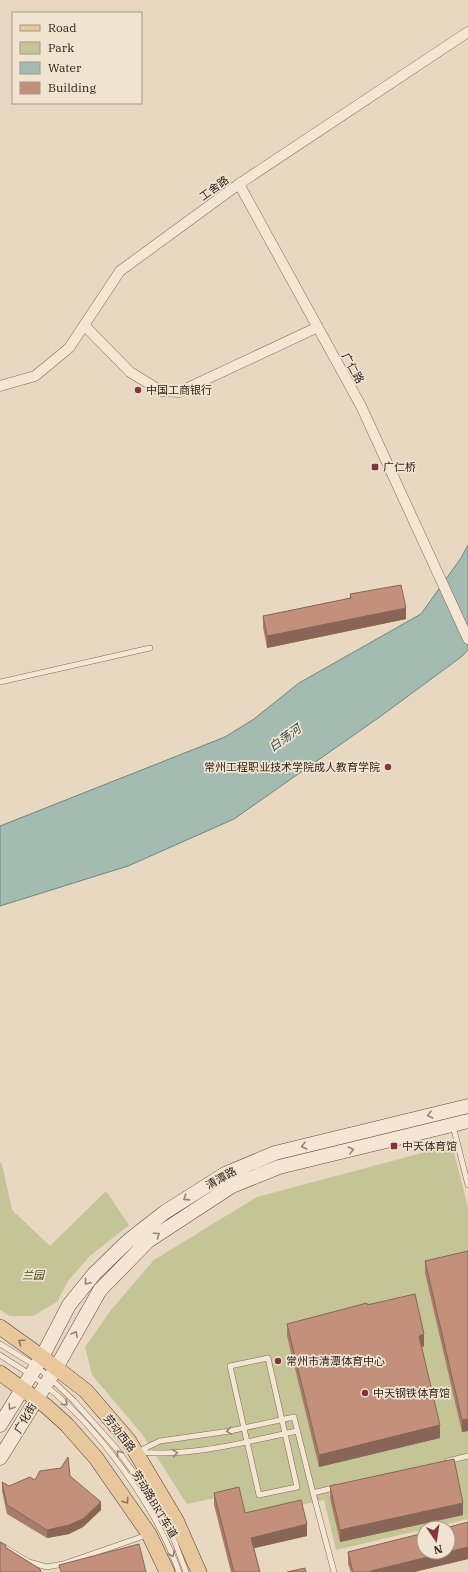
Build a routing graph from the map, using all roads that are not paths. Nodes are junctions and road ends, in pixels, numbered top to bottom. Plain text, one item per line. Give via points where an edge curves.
1 (468, 32) edge
2 (239, 184) junction
3 (84, 325) junction
4 (318, 327) junction
5 (0, 386) edge
6 (468, 639) edge
7 (150, 648) dead end
8 (0, 682) edge
9 (468, 1106) edge
10 (468, 1121) edge
11 (452, 1125) junction
12 (468, 1184) edge
13 (0, 1327) edge
14 (0, 1344) edge
15 (0, 1355) edge
16 (36, 1366) junction
17 (0, 1373) edge
18 (51, 1377) junction
19 (22, 1389) junction
20 (37, 1398) junction
21 (282, 1420) junction
22 (0, 1425) edge
23 (244, 1428) junction
24 (297, 1431) junction
25 (285, 1434) junction
26 (247, 1442) junction
27 (136, 1452) junction
28 (468, 1456) edge
29 (0, 1458) edge
30 (445, 1461) edge
31 (344, 1485) edge
32 (313, 1493) junction
33 (149, 1534) junction
34 (0, 1545) edge
35 (167, 1572) edge
36 (179, 1572) edge
37 (186, 1572) edge
38 (200, 1572) edge
39 (334, 1572) edge

1 - 2 street, 工舍路
2 - 3 street, 工舍路 via 120,271
2 - 4 street, 广仁路
3 - 4 street via 130,372 161,391 179,392
3 - 5 street, 工舍路 via 69,348 35,376
4 - 6 street, 广仁路 via 361,406
7 - 8 lane
9 -> 16 main road, 清潭路 via 275,1153 225,1174 165,1212 128,1241 94,1274 69,1305
10 - 11 main road, 清潭路
11 - 12 lane
18 -> 11 main road, 清潭路 via 100,1290 148,1242 232,1186 279,1167
16 -> 13 main road, 劳动西路
14 - 16 lane
15 - 16 lane, 劳动路BRT车道
16 - 18 main road, 劳动西路
16 - 18 lane
16 - 18 lane, 劳动路BRT车道
16 - 19 main road, 清潭路
17 - 19 main road
18 - 20 main road, 广化街
18 - 27 main road, 劳动西路 via 86,1391
18 -> 36 lane, 劳动路BRT车道 via 69,1407 106,1447 141,1497 173,1555
37 -> 18 lane via 170,1529 137,1477 116,1448
19 - 20 main road
19 -> 22 main road, 广化街
20 - 29 main road, 广化街
20 -> 33 main road via 67,1425 96,1458
21 - 23 lane
21 - 23 lane via 268,1358 230,1366
21 - 24 lane via 294,1418
21 - 25 lane
23 - 26 lane
23 -> 27 lane via 160,1441
24 - 25 lane
24 - 32 lane
25 - 26 lane
25 - 26 lane via 297,1487 259,1495
27 -> 26 lane via 164,1454
27 - 38 main road, 劳动西路 via 176,1520
28 - 30 lane
31 - 32 lane
32 - 39 lane
33 - 34 lane via 63,1564 47,1567 29,1562
33 - 35 main road

